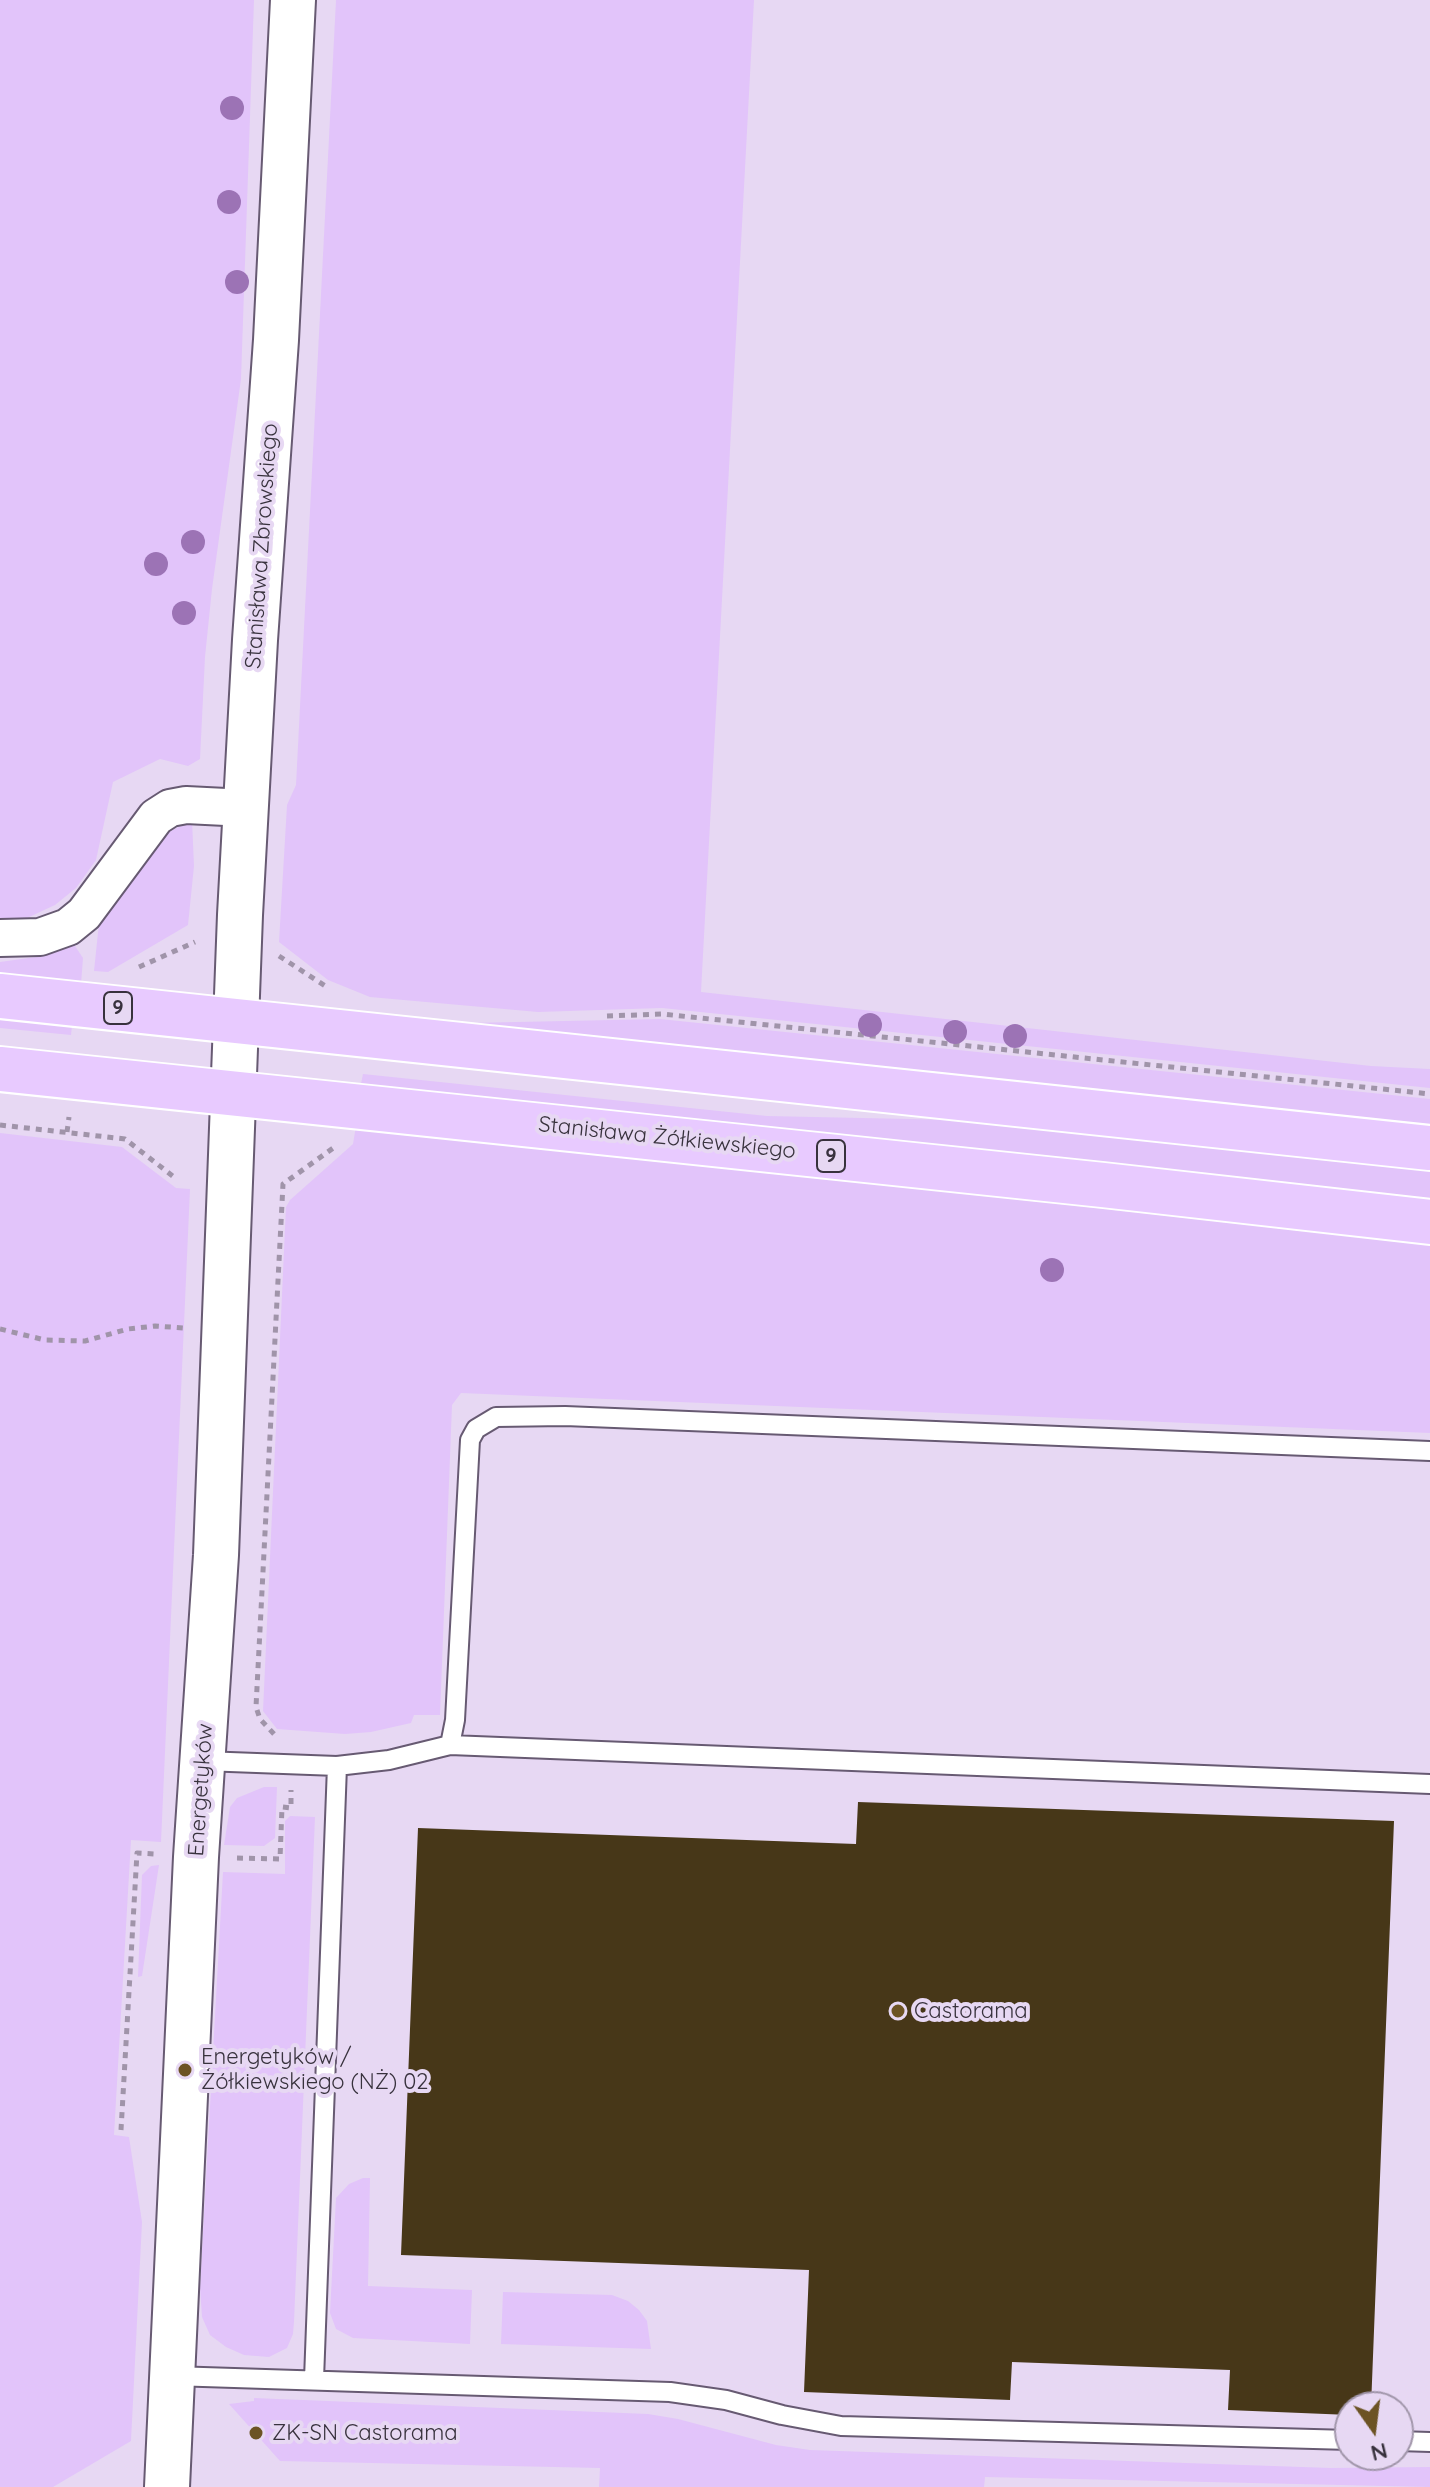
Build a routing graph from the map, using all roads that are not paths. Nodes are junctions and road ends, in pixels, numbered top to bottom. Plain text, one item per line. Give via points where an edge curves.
1 (293, 0) edge
2 (246, 808) junction
3 (0, 938) edge
4 (0, 996) edge
5 (235, 1021) junction
6 (0, 1069) edge
7 (232, 1092) junction
8 (1430, 1148) edge
9 (1430, 1222) edge
10 (1430, 1451) edge
11 (450, 1745) junction
12 (203, 1761) junction
13 (337, 1766) junction
14 (1430, 1784) edge
15 (172, 2376) junction
16 (314, 2379) junction
17 (1334, 2440) edge
18 (167, 2487) edge

1 - 2 main road, Stanisława Zbrowskiego
2 - 3 street via 170,808 156,817 84,914 68,927 40,937
2 - 5 main road, Stanisława Zbrowskiego
4 - 5 main road, 9
5 - 7 main road, Stanisława Zbrowskiego
5 - 8 main road, 9
6 - 7 main road, Stanisława Żółkiewskiego / 9
7 - 9 main road, Stanisława Żółkiewskiego / 9
7 - 12 main road, Energetyków via 226,1332
10 - 11 lane via 496,1417 476,1429 470,1440
11 - 13 lane
11 - 14 lane
12 - 13 lane
12 - 15 main road, Energetyków
13 - 16 lane
15 - 16 lane
15 - 18 main road, Energetyków
16 - 17 lane via 670,2392 841,2426

